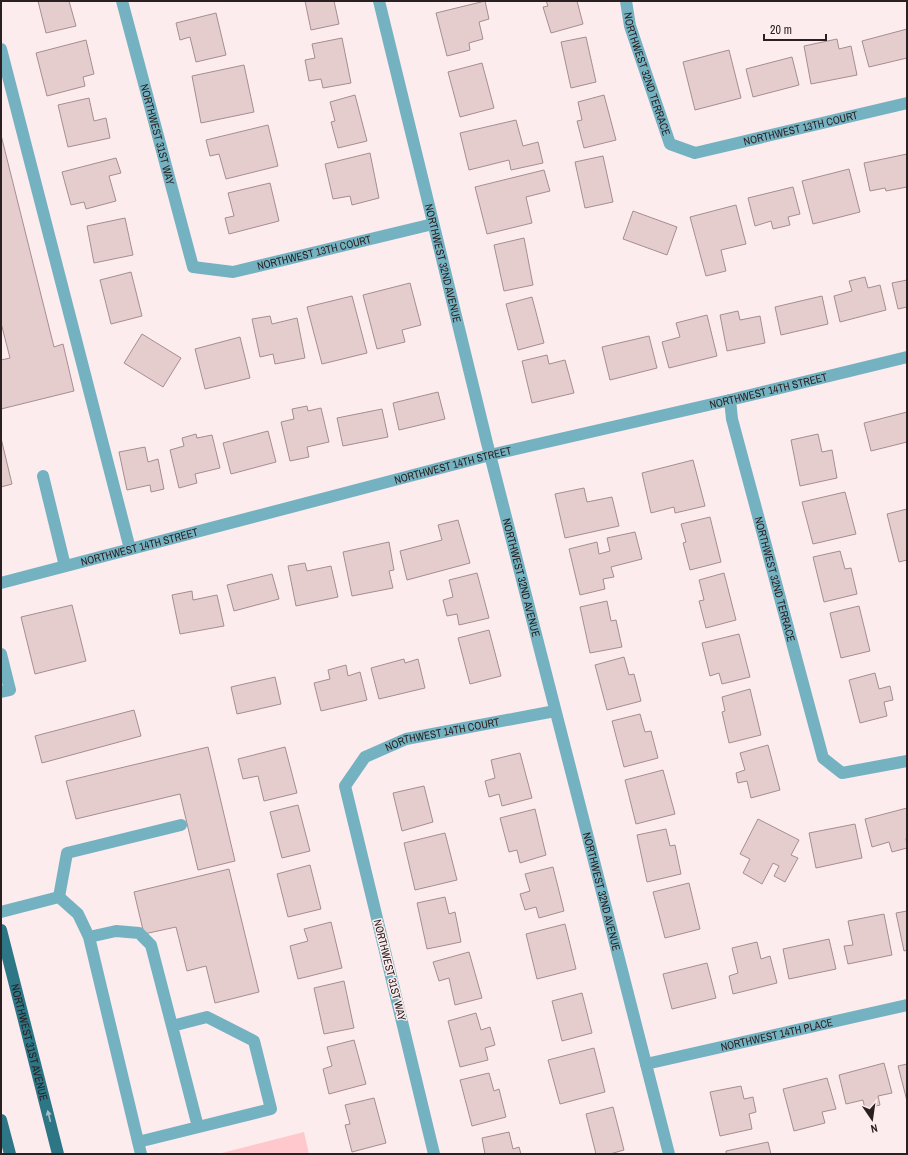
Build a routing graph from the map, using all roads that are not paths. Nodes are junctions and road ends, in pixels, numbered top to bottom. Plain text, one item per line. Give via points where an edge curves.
1 (122, 1) edge
2 (379, 1) edge
3 (626, 1) edge
4 (1, 49) edge
5 (907, 103) edge
6 (695, 153) joint
7 (433, 224) junction
8 (194, 267) joint
9 (907, 357) edge
10 (730, 400) junction
11 (490, 455) junction
12 (43, 476) dead end
13 (130, 549) junction
14 (65, 566) junction
15 (1, 583) edge
16 (1, 654) edge
17 (1, 692) edge
18 (555, 711) junction
19 (907, 761) edge
20 (346, 786) joint
21 (181, 825) dead end
22 (59, 897) junction
23 (1, 912) edge
24 (1, 930) edge
25 (89, 937) junction
26 (907, 1005) edge
27 (172, 1026) junction
28 (646, 1064) junction
29 (1, 1120) edge
30 (198, 1127) junction
31 (138, 1142) junction
32 (10, 1154) edge
33 (58, 1154) edge
34 (141, 1154) edge
35 (434, 1154) edge
36 (669, 1154) edge

1 - 8 street, NORTHWEST 31ST WAY
2 - 7 street, NORTHWEST 32ND AVENUE
3 - 6 street, NORTHWEST 32ND TERRACE via 630,26 670,144
4 - 13 street
5 - 6 street, NORTHWEST 13TH COURT
7 - 8 street, NORTHWEST 13TH COURT via 233,272
7 - 11 street, NORTHWEST 32ND AVENUE
9 - 10 street, NORTHWEST 14TH STREET
10 - 11 street, NORTHWEST 14TH STREET
10 - 19 street, NORTHWEST 32ND TERRACE via 732,419 823,758 842,773
11 - 13 street, NORTHWEST 14TH STREET
11 - 18 street, NORTHWEST 32ND AVENUE
12 - 14 street
13 - 14 street, NORTHWEST 14TH STREET
14 - 15 street, NORTHWEST 14TH STREET
16 - 17 street via 10,690
18 - 20 street, NORTHWEST 14TH COURT via 406,739 365,757
18 - 28 street, NORTHWEST 32ND AVENUE
20 - 35 street, NORTHWEST 31ST WAY
21 - 22 street via 66,853
22 - 23 street
22 - 25 street via 78,914
33 -> 24 main road, NORTHWEST 31ST AVENUE
25 - 27 street via 116,931 139,933 151,945
25 - 31 street
26 - 28 street, NORTHWEST 14TH PLACE
27 - 30 street
27 - 30 street via 207,1018 254,1041 271,1109
28 - 36 street, NORTHWEST 32ND AVENUE
29 - 32 main road
30 - 31 street
31 - 34 street

